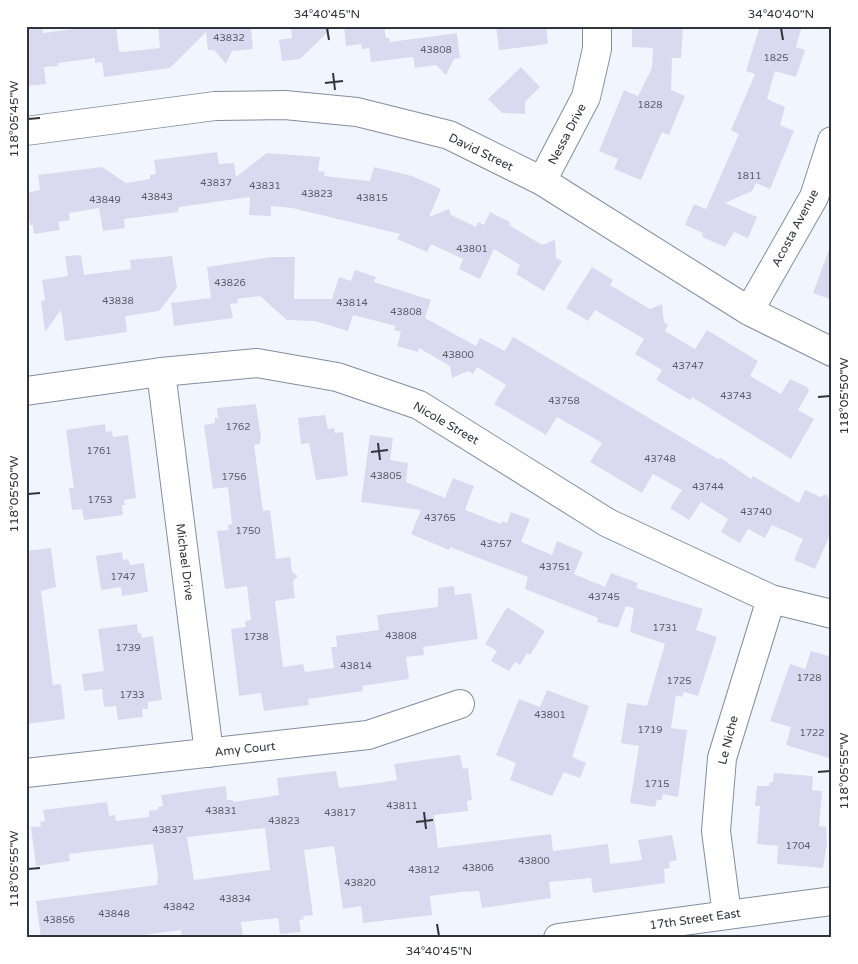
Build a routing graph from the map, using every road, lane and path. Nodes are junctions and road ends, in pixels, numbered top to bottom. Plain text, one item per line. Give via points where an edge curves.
1 (597, 26) edge
2 (26, 131) edge
3 (832, 141) edge
4 (542, 181) junction
5 (749, 311) junction
6 (832, 352) edge
7 (161, 372) junction
8 (26, 391) edge
9 (771, 599) junction
10 (832, 614) edge
11 (460, 704) dead end
12 (209, 753) junction
13 (26, 773) edge
14 (832, 901) edge
15 (727, 914) junction
16 (592, 936) edge
17 (558, 938) edge

1 - 4 street, Nessa Drive via 597,49 586,97
2 - 4 street, David Street via 215,106 321,108 357,112 449,135
3 - 5 street, Acosta Avenue via 814,197
4 - 5 street, David Street
5 - 6 street, David Street
7 - 8 street, Nicole Street
7 - 9 street, Nicole Street via 257,363 337,377 419,405 608,523
7 - 12 street, Michael Drive
9 - 10 street, Nicole Street
9 - 15 street, Le Niche via 722,758 716,831
11 - 12 street, Amy Court via 368,735
12 - 13 street, Amy Court
14 - 15 street, 17th Street East
15 - 16 street, 17th Street East
16 - 17 street, 17th Street East

